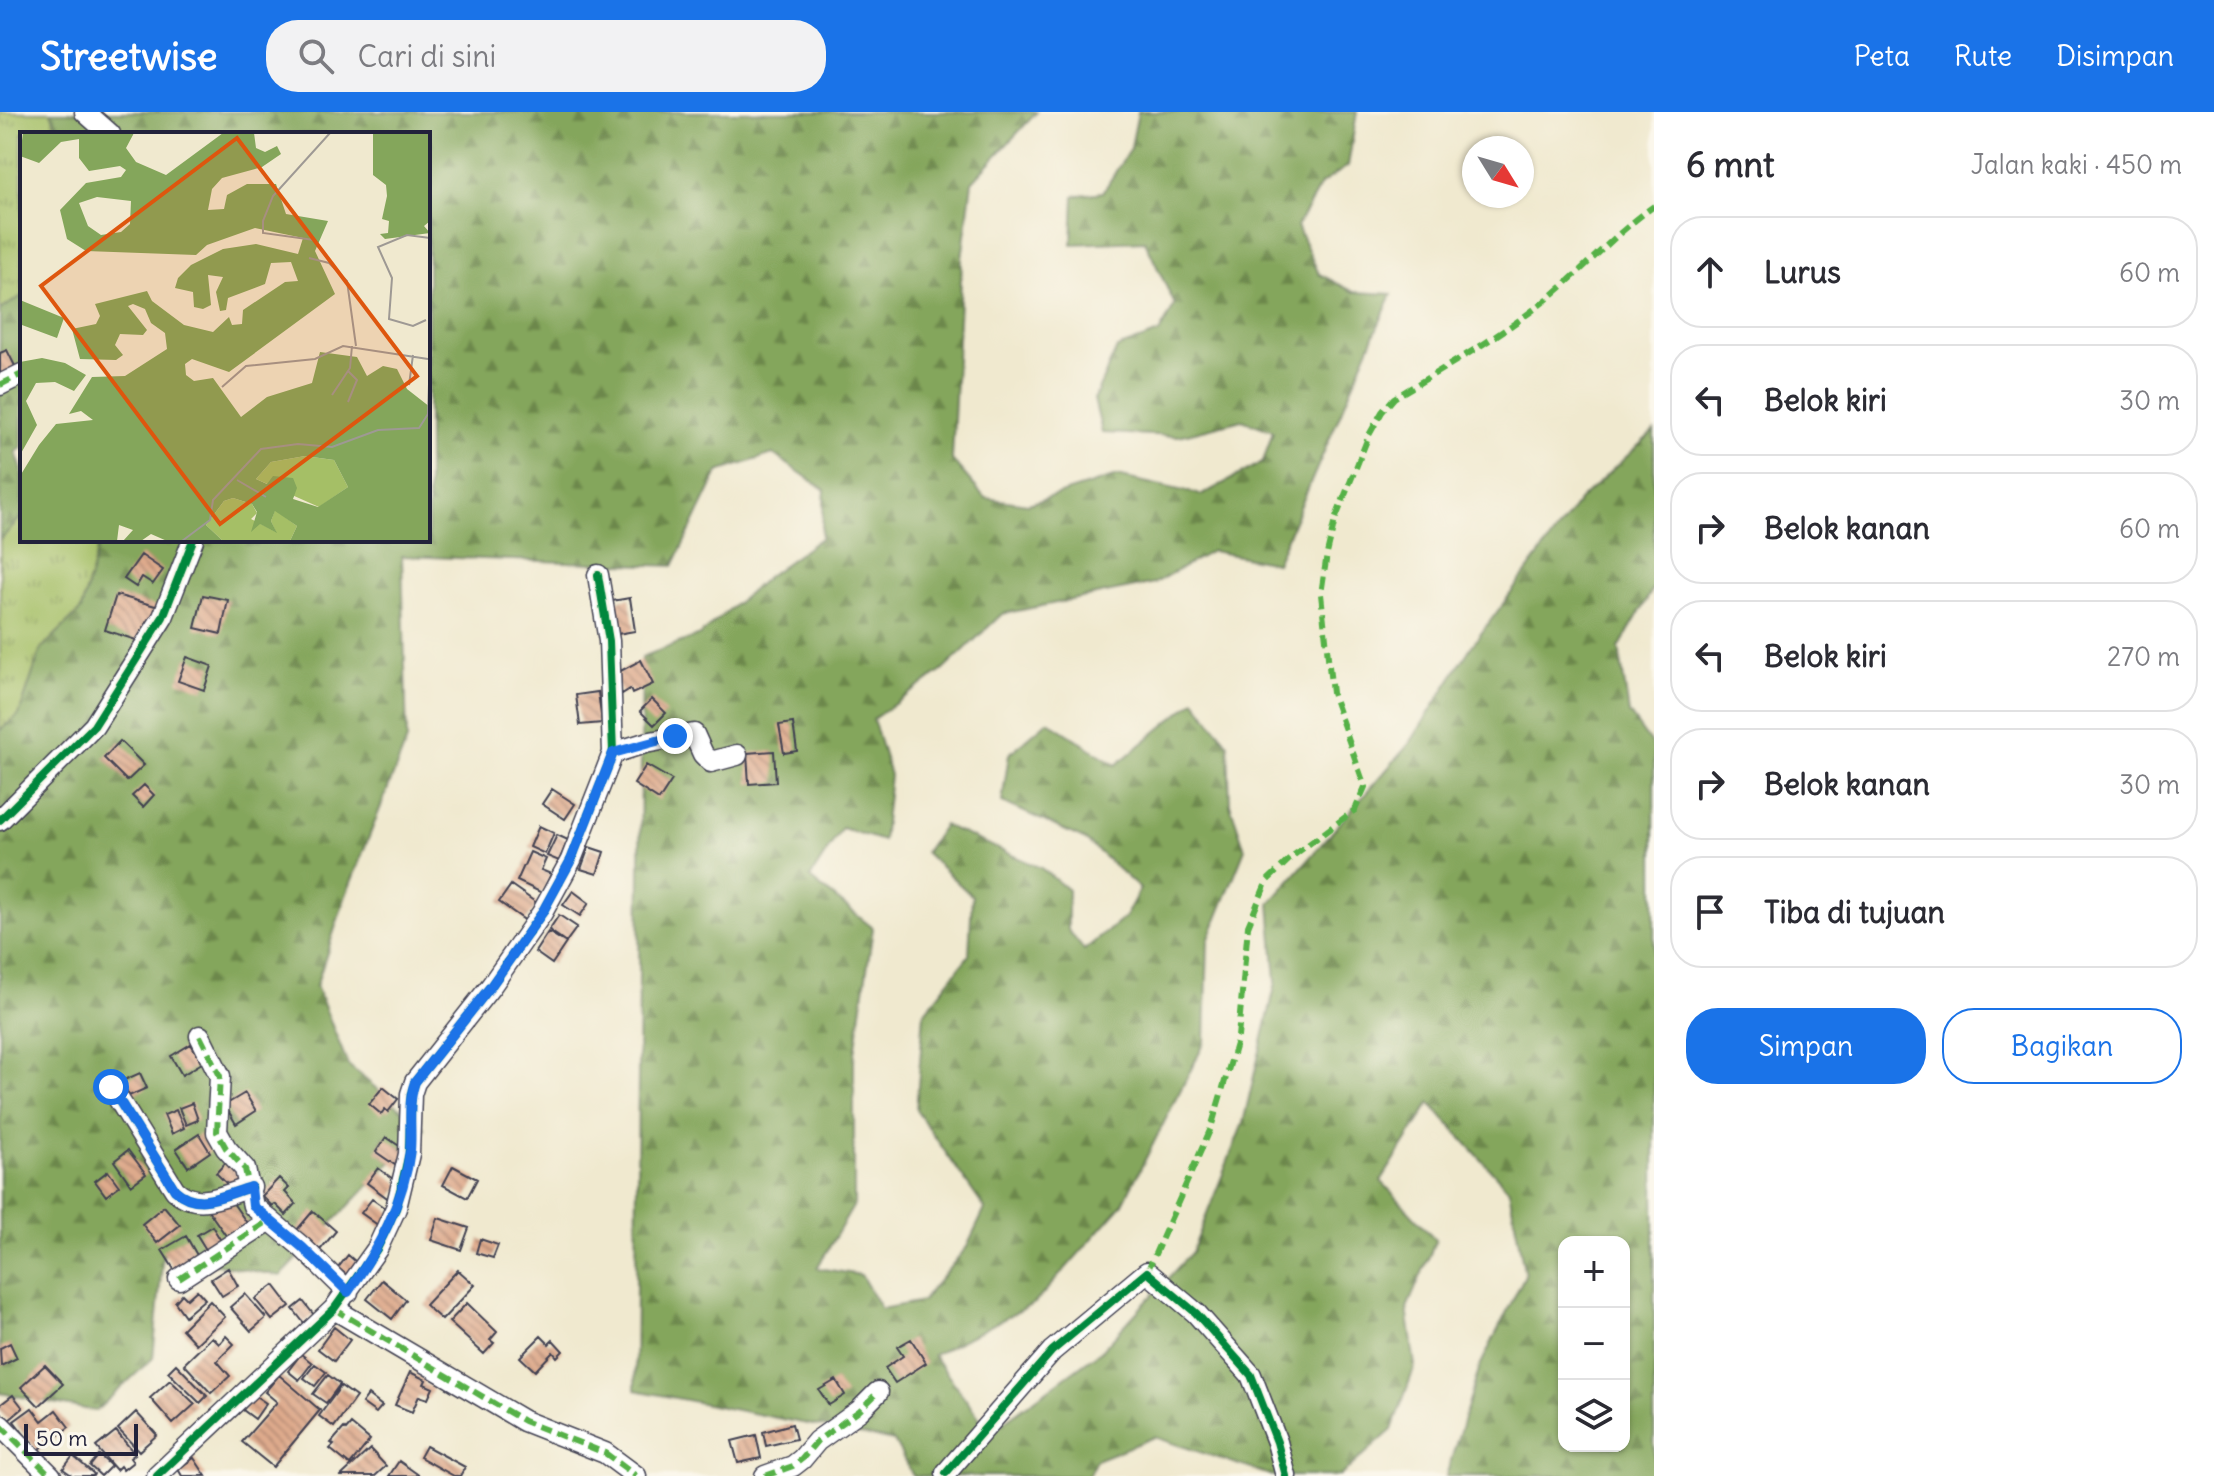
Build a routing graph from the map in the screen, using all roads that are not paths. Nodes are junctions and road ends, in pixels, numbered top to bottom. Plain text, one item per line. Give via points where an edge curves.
1 (85, 112) edge
2 (108, 132) edge
3 (20, 375) edge
4 (0, 385) edge
5 (192, 542) edge
6 (598, 575) dead end
7 (613, 753) junction
8 (737, 755) dead end
9 (0, 820) edge
10 (200, 1036) dead end
11 (111, 1087) dead end
12 (251, 1187) junction
13 (270, 1220) junction
14 (179, 1279) dead end
15 (348, 1292) junction
16 (334, 1309) junction
17 (878, 1392) dead end
18 (0, 1425) edge
19 (946, 1473) dead end
20 (51, 1476) edge
21 (157, 1476) edge
22 (636, 1476) edge
23 (765, 1476) edge
24 (1286, 1476) edge

1 - 2 street
3 - 4 street
5 - 9 street via 163,617 94,726
6 - 7 street via 609,641
7 - 8 street via 694,734 711,762
7 - 15 street via 571,860 542,913 415,1082 409,1154 396,1208
10 - 12 street via 220,1076 217,1132 245,1169
11 - 12 street via 182,1196 197,1203
12 - 13 street via 253,1206
13 - 14 street
13 - 15 street
15 - 16 street
16 - 21 street
16 - 22 street via 524,1421 605,1453
17 - 23 street via 793,1466
18 - 20 street
19 - 24 street via 1052,1351 1147,1272 1196,1313 1251,1375

